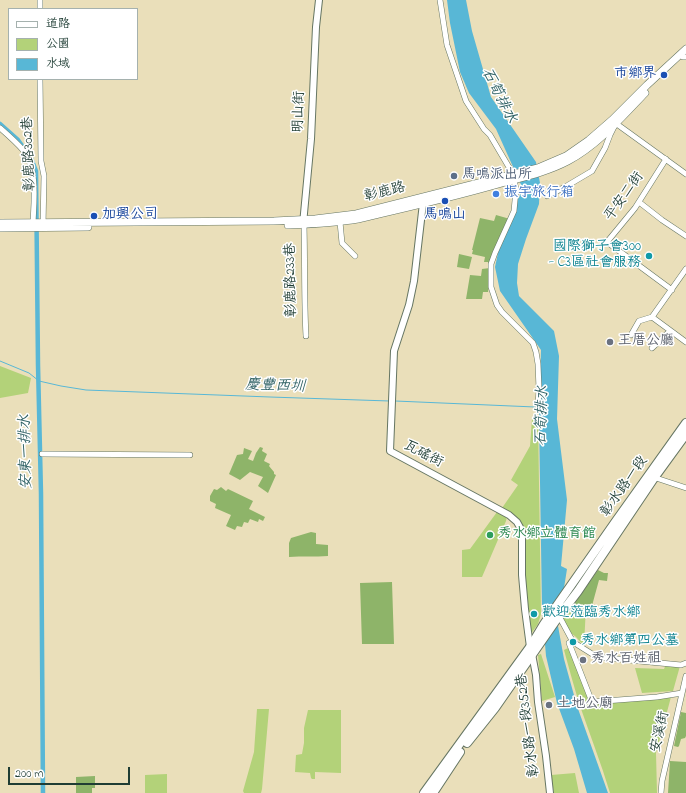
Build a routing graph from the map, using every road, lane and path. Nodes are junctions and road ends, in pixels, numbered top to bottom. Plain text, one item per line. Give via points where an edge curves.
1 (319, 0) edge
2 (440, 0) edge
3 (686, 49) edge
4 (685, 56) edge
5 (40, 80) edge
6 (614, 122) junction
7 (0, 128) edge
8 (666, 159) junction
9 (686, 174) edge
10 (514, 177) junction
11 (433, 195) junction
12 (547, 196) dead end
13 (639, 202) junction
14 (423, 203) junction
15 (357, 217) junction
16 (303, 222) junction
17 (340, 222) junction
18 (0, 223) edge
19 (33, 226) junction
20 (43, 226) junction
21 (0, 228) edge
22 (686, 236) edge
23 (355, 256) dead end
24 (686, 269) edge
25 (672, 290) junction
26 (652, 317) junction
27 (670, 331) junction
28 (631, 335) dead end
29 (306, 336) dead end
30 (686, 342) edge
31 (652, 348) dead end
32 (538, 406) dead end
33 (686, 423) edge
34 (686, 434) edge
35 (42, 454) dead end
36 (190, 456) dead end
37 (652, 476) junction
38 (686, 488) edge
39 (575, 588) junction
40 (559, 616) junction
41 (573, 642) junction
42 (531, 650) junction
43 (686, 663) edge
44 (686, 676) edge
45 (682, 693) junction
46 (424, 793) edge
47 (433, 793) edge
48 (550, 793) edge
49 (661, 793) edge

1 - 16 street, 明山街 via 311,139
2 - 10 street via 447,45 466,101 490,135
3 - 6 main road, 彰鹿路 via 647,85
4 - 6 main road, 彰鹿路
5 - 20 street, 彰鹿路302巷 via 41,161 44,176
6 - 8 street
6 - 10 main road, 彰鹿路 via 566,156 538,168 535,172
6 - 12 street via 606,148 592,171
7 - 19 street via 13,139 29,160 34,184
8 - 9 street
8 - 13 street, 平安二街
10 - 11 main road, 彰鹿路
10 - 14 main road, 彰鹿路 via 484,188
10 - 32 street via 514,211 494,253 491,264 491,287 499,309 533,343 538,364
11 - 14 street
11 - 15 main road, 彰鹿路
13 - 22 street
13 - 25 street, 平安二街 via 607,242
14 - 15 main road, 彰鹿路
14 - 42 street, 瓦磘街 via 414,281 394,351 390,451 509,515 517,522 522,531 522,575
15 - 16 main road, 彰鹿路
15 - 17 main road, 彰鹿路
16 - 17 main road, 彰鹿路
16 - 20 main road, 彰鹿路
16 - 29 street, 彰鹿路233巷
17 - 23 street via 342,244
18 - 19 main road
19 - 20 main road, 彰鹿路
19 - 21 main road
24 - 25 street
25 - 26 street
26 - 27 street
26 - 28 street via 639,322
27 - 30 street
27 - 31 street
33 - 37 main road, 彰水路一段
34 - 37 main road, 彰水路一段
35 - 36 street
37 - 38 street
37 - 39 main road, 彰水路一段
39 - 40 main road
39 - 42 main road
40 - 41 street
40 - 42 main road
41 - 43 street via 597,657 681,665
41 - 45 street via 569,643 592,702
42 - 46 main road
42 - 47 main road via 495,708 461,750
42 - 48 street, 彰水路一段352巷
44 - 45 street, 安溪街
45 - 49 street, 安溪街

